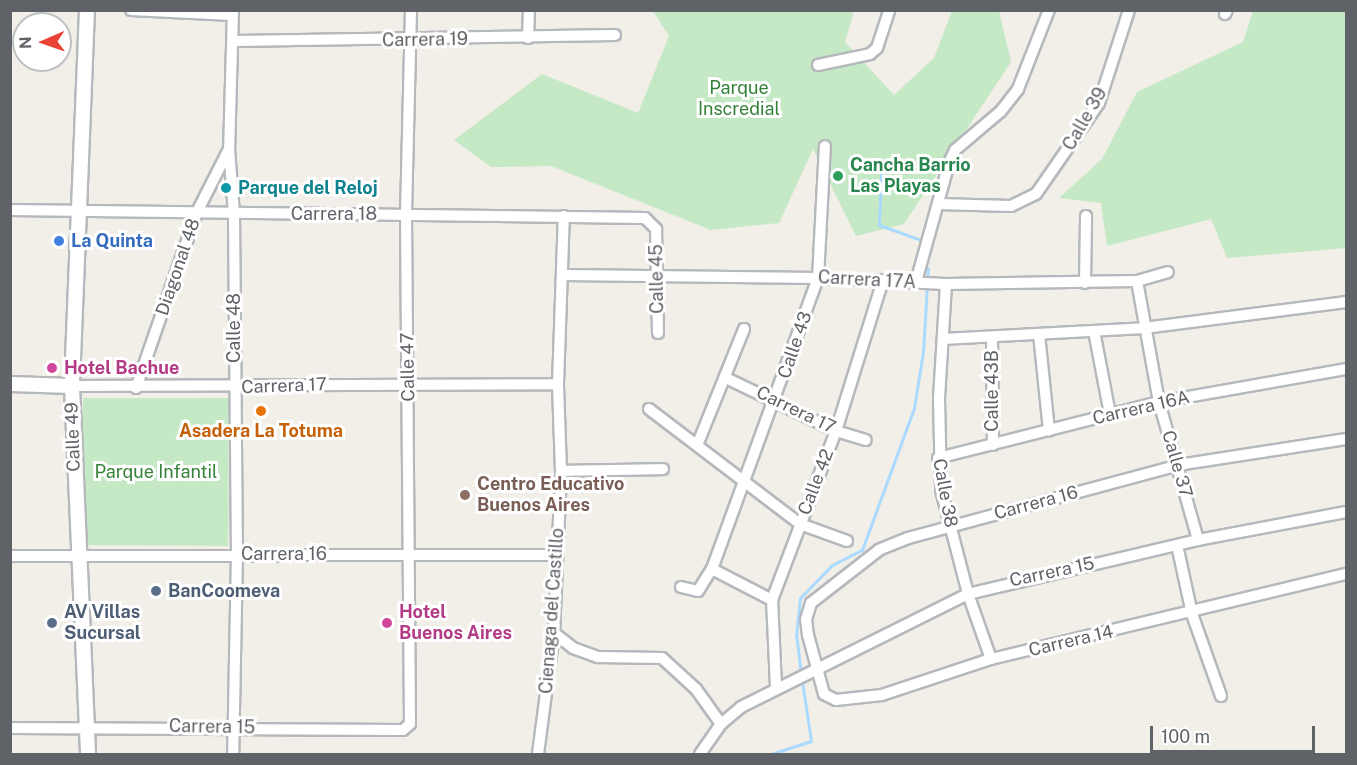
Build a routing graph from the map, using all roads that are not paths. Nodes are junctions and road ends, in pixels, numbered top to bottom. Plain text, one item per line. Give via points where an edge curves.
1 (87, 10) edge
2 (131, 10) edge
3 (411, 10) edge
4 (529, 10) edge
5 (889, 10) edge
6 (1049, 10) edge
7 (1130, 10) edge
8 (232, 13) edge
9 (615, 35) dead end
10 (528, 39) junction
11 (235, 41) junction
12 (412, 41) junction
13 (818, 65) dead end
14 (825, 146) dead end
15 (229, 149) junction
16 (938, 204) junction
17 (10, 210) edge
18 (78, 211) junction
19 (197, 212) junction
20 (406, 213) junction
21 (234, 214) junction
22 (564, 216) junction
23 (1086, 216) dead end
24 (655, 224) joint
25 (1168, 272) dead end
26 (564, 275) junction
27 (658, 275) junction
28 (818, 278) junction
29 (883, 280) junction
30 (1137, 281) junction
31 (924, 283) junction
32 (1085, 283) junction
33 (946, 284) junction
34 (1347, 302) edge
35 (1144, 328) junction
36 (744, 329) dead end
37 (1094, 331) junction
38 (658, 333) dead end
39 (1039, 334) junction
40 (992, 337) junction
41 (943, 339) junction
42 (1347, 369) edge
43 (726, 378) junction
44 (409, 382) junction
45 (10, 384) edge
46 (558, 384) junction
47 (72, 386) junction
48 (136, 388) junction
49 (233, 388) junction
50 (776, 399) junction
51 (1159, 402) junction
52 (649, 409) dead end
53 (1110, 414) junction
54 (1049, 430) junction
55 (836, 431) junction
56 (1347, 439) edge
57 (866, 440) dead end
58 (698, 442) junction
59 (993, 444) junction
60 (938, 458) junction
61 (1179, 465) junction
62 (663, 469) dead end
63 (561, 471) junction
64 (745, 486) junction
65 (1347, 512) edge
66 (800, 524) junction
67 (950, 526) junction
68 (1198, 540) junction
69 (847, 541) dead end
70 (1177, 545) junction
71 (237, 554) junction
72 (408, 554) junction
73 (557, 555) junction
74 (10, 556) edge
75 (76, 556) junction
76 (712, 569) junction
77 (1347, 574) edge
78 (681, 587) dead end
79 (968, 594) junction
80 (772, 600) junction
81 (1192, 614) junction
82 (554, 633) junction
83 (991, 659) junction
84 (812, 671) junction
85 (776, 687) junction
86 (1221, 696) dead end
87 (410, 724) joint
88 (721, 724) junction
89 (87, 727) junction
90 (10, 728) edge
91 (233, 728) junction
92 (88, 754) edge
93 (233, 754) edge
94 (538, 754) edge
95 (700, 754) edge

1 - 18 street, Calle 49
2 - 8 street
3 - 12 street, Calle 47
4 - 10 street
5 - 13 street via 877,48 870,54
6 - 16 street via 1018,89 1000,111 955,150
7 - 16 street, Calle 39 via 1099,103 1036,194 1011,206
8 - 11 street, Calle 48
9 - 10 street, Carrera 19
10 - 12 street, Carrera 19
11 - 12 street, Carrera 19
11 - 15 street, Calle 48
12 - 20 street, Calle 47
14 - 28 street, Calle 43
15 - 19 street, Diagonal 48
15 - 21 street, Calle 48
16 - 31 street
17 - 18 street, Carrera 18
18 - 19 street, Carrera 18
18 - 47 street, Calle 49
19 - 21 street, Carrera 18
19 - 48 street, Diagonal 48
20 - 21 street, Carrera 18
20 - 22 street, Carrera 18
20 - 44 street, Calle 47
21 - 49 street, Calle 48
22 - 24 street, Carrera 18 via 645,218
22 - 26 street, Cienaga del Castillo
23 - 32 street
24 - 27 street, Calle 45
25 - 30 street, Carrera 17A
26 - 27 street, Carrera 17A
26 - 46 street, Cienaga del Castillo
27 - 28 street, Carrera 17A
27 - 38 street, Calle 45
28 - 29 street, Carrera 17A
28 - 50 street, Calle 43
29 - 31 street, Carrera 17A
29 - 55 street, Calle 42
30 - 32 street, Carrera 17A
30 - 35 street, Calle 37
31 - 33 street, Carrera 17A
32 - 33 street, Carrera 17A
33 - 41 street, Calle 38
34 - 35 street
35 - 37 street
35 - 51 street, Calle 37
36 - 43 street
37 - 39 street
37 - 53 street
39 - 40 street
39 - 54 street
40 - 41 street
40 - 59 street, Calle 43B
41 - 60 street, Calle 38
42 - 51 street, Carrera 16A
43 - 50 street, Carrera 17
43 - 58 street
44 - 46 street, Carrera 17
44 - 49 street, Carrera 17
44 - 72 street, Calle 47
45 - 47 street, Carrera 17
46 - 63 street, Cienaga del Castillo
47 - 48 street, Carrera 17
47 - 75 street, Calle 49
48 - 49 street, Carrera 17
49 - 71 street, Calle 48
50 - 55 street, Carrera 17
50 - 64 street, Calle 43
51 - 53 street, Carrera 16A
51 - 61 street, Calle 37
52 - 58 street
53 - 54 street, Carrera 16A
54 - 59 street, Carrera 16A
55 - 57 street, Carrera 17
55 - 66 street, Calle 42
56 - 61 street, Carrera 16
58 - 64 street
59 - 60 street, Carrera 16A
60 - 67 street, Calle 38
61 - 67 street, Carrera 16
61 - 68 street, Calle 37
62 - 63 street
63 - 73 street, Cienaga del Castillo
64 - 66 street
64 - 76 street, Calle 43
65 - 68 street, Carrera 15
66 - 69 street
66 - 80 street, Calle 42
67 - 79 street, Calle 38
67 - 84 street, Carrera 16 via 879,550 811,603 807,627
68 - 70 street, Carrera 15
70 - 79 street, Carrera 15
70 - 81 street
71 - 72 street, Carrera 16
71 - 75 street, Carrera 16
71 - 91 street, Calle 48
72 - 73 street, Carrera 16
72 - 87 street, Calle 47
73 - 82 street, Cienaga del Castillo
74 - 75 street, Carrera 16
75 - 89 street, Calle 49
76 - 78 street, Calle 43 via 698,591
76 - 80 street
77 - 81 street, Carrera 14
79 - 83 street, Calle 38
79 - 84 street, Carrera 15
80 - 85 street, Calle 42
81 - 83 street, Carrera 14
81 - 86 street
82 - 88 street via 573,648 598,657 662,658 696,689
82 - 94 street, Cienaga del Castillo
83 - 84 street, Carrera 14 via 882,695 836,700 824,694
84 - 85 street, Carrera 15
85 - 88 street
87 - 91 street, Carrera 15 via 403,730
88 - 95 street
89 - 90 street, Carrera 15
89 - 91 street, Carrera 15
89 - 92 street, Calle 49
91 - 93 street, Calle 48

